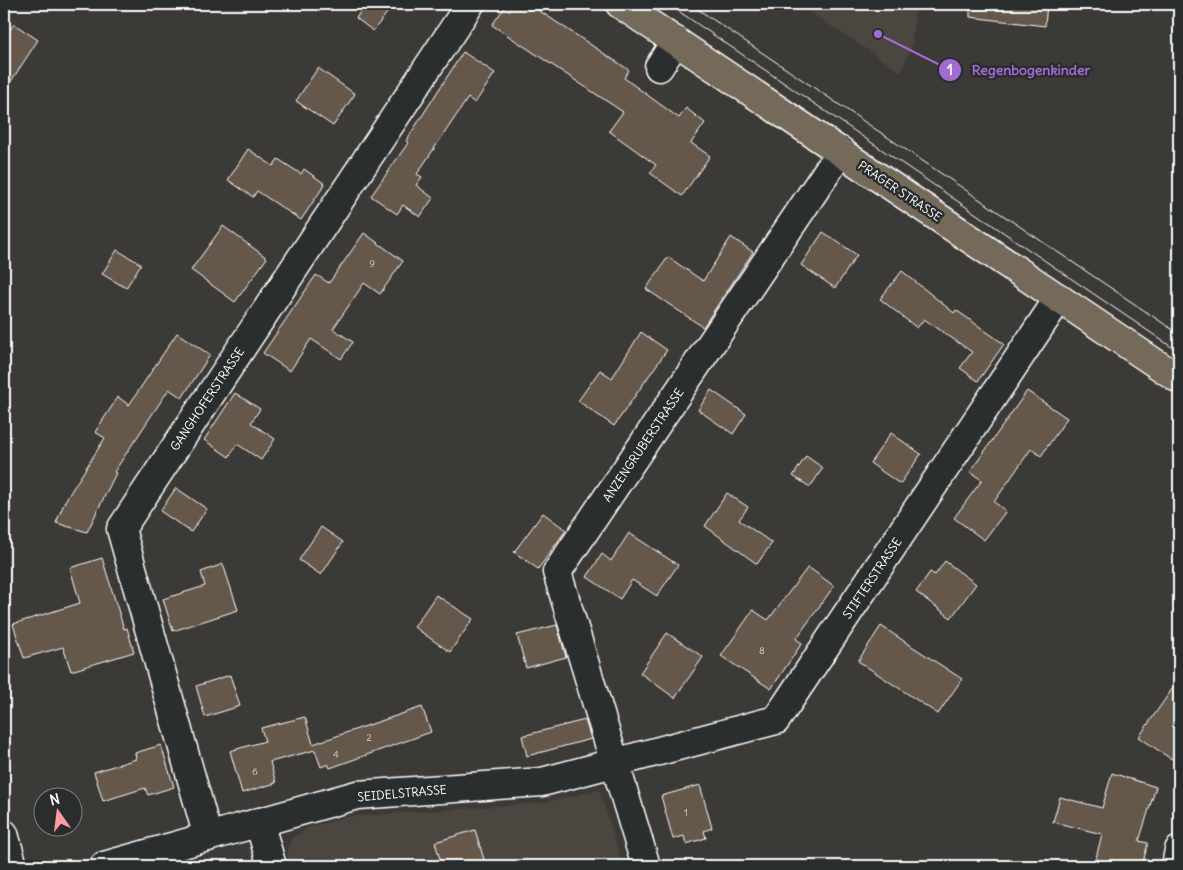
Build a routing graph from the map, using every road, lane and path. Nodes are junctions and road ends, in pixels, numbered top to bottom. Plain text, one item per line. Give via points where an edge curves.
1 (470, 4) edge
2 (620, 4) edge
3 (676, 41) junction
4 (659, 67) dead end
5 (841, 151) junction
6 (1059, 298) junction
7 (1179, 379) edge
8 (617, 763) junction
9 (259, 822) junction
10 (4, 834) edge
11 (208, 837) junction
12 (1179, 850) edge
13 (13, 866) edge
14 (104, 866) edge
15 (272, 866) edge
16 (646, 866) edge
17 (1176, 866) edge

1 - 11 street, GANGHOFERSTRASSE via 121,529
2 - 3 main road, PRAGER STRASSE
3 - 4 street
3 - 5 main road, PRAGER STRASSE
5 - 6 main road, PRAGER STRASSE
5 - 8 street, ANZENGRUBERSTRASSE via 557,572
6 - 7 main road, PRAGER STRASSE
6 - 8 street, STIFTERSTRASSE via 776,720
8 - 9 street, SEIDELSTRASSE via 542,782 357,795
8 - 16 street
9 - 11 street, SEIDELSTRASSE
9 - 15 street
10 - 13 street
11 - 14 street, SEIDELSTRASSE
12 - 17 street

